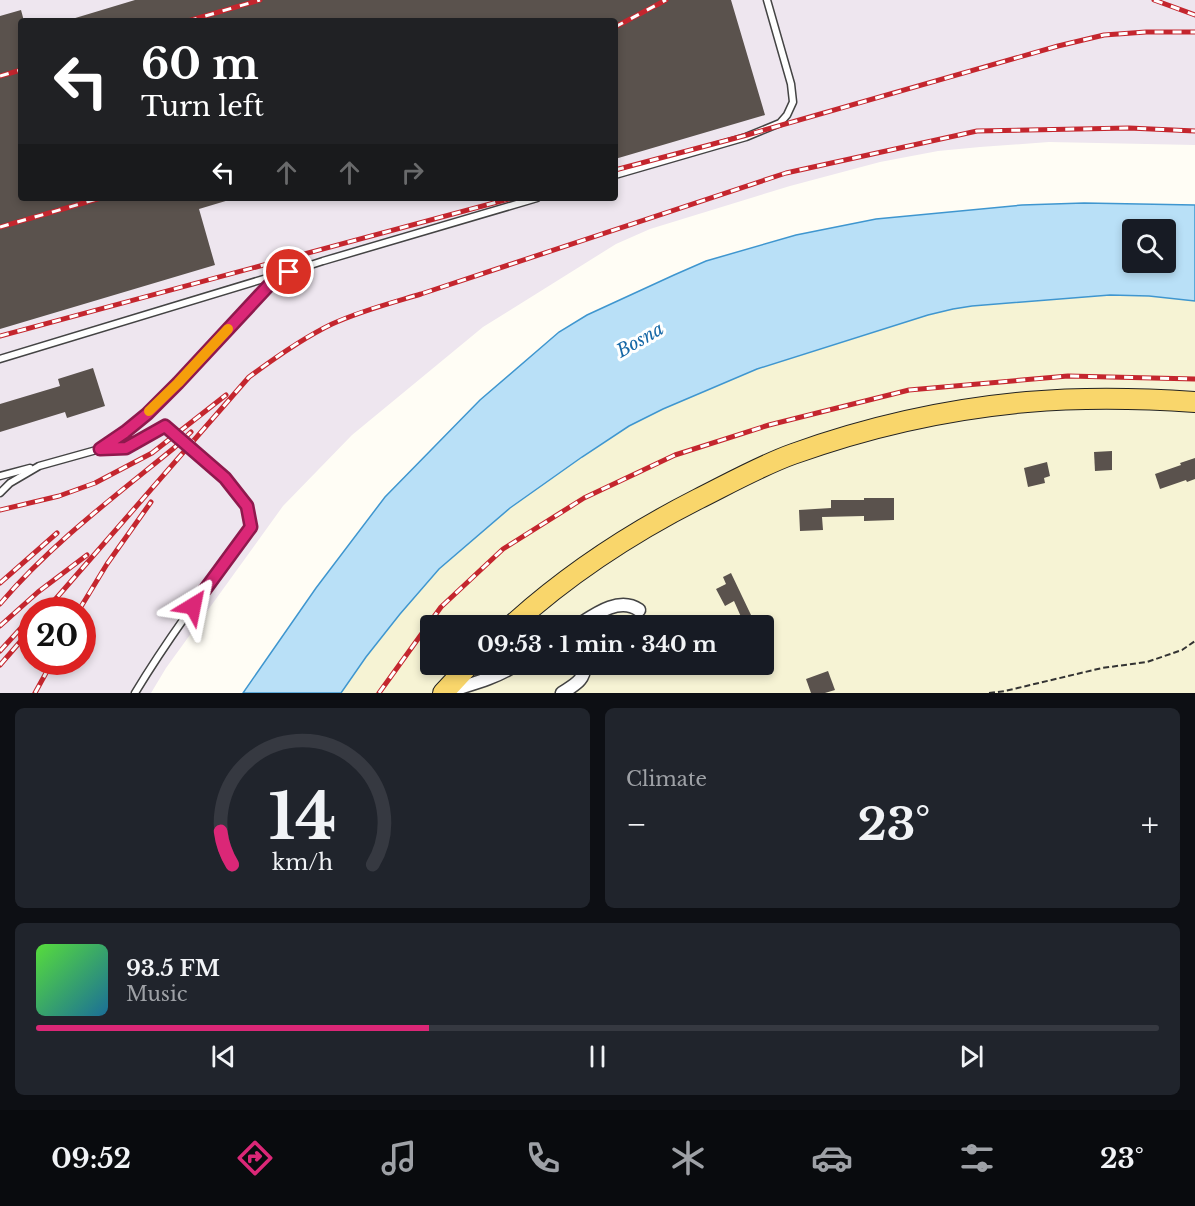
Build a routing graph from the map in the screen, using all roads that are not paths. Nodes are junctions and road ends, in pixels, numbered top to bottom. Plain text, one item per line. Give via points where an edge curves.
1 (767, 0) edge
2 (618, 174) edge
3 (527, 201) edge
4 (289, 272) junction
5 (0, 359) edge
6 (1195, 402) edge
7 (100, 449) junction
8 (39, 466) junction
9 (0, 476) edge
10 (0, 493) edge
11 (639, 610) dead end
12 (523, 615) edge
13 (594, 615) edge
14 (460, 675) edge
15 (497, 675) edge
16 (584, 675) edge
17 (448, 688) edge
18 (135, 693) edge
19 (562, 693) edge

1 - 2 lane via 791,84 793,102 787,115 780,123 746,137
3 - 4 lane
4 - 5 lane
4 - 7 lane via 271,283 147,414
6 - 12 main road via 1094,398 1017,403 952,411 863,432 791,455 664,516 596,558
7 - 8 lane
7 - 18 lane via 126,448 165,426 225,478 247,506 251,527
8 - 9 lane
8 - 10 lane
11 - 13 street via 634,606 612,606
14 - 17 main road
15 - 17 street
16 - 19 street

